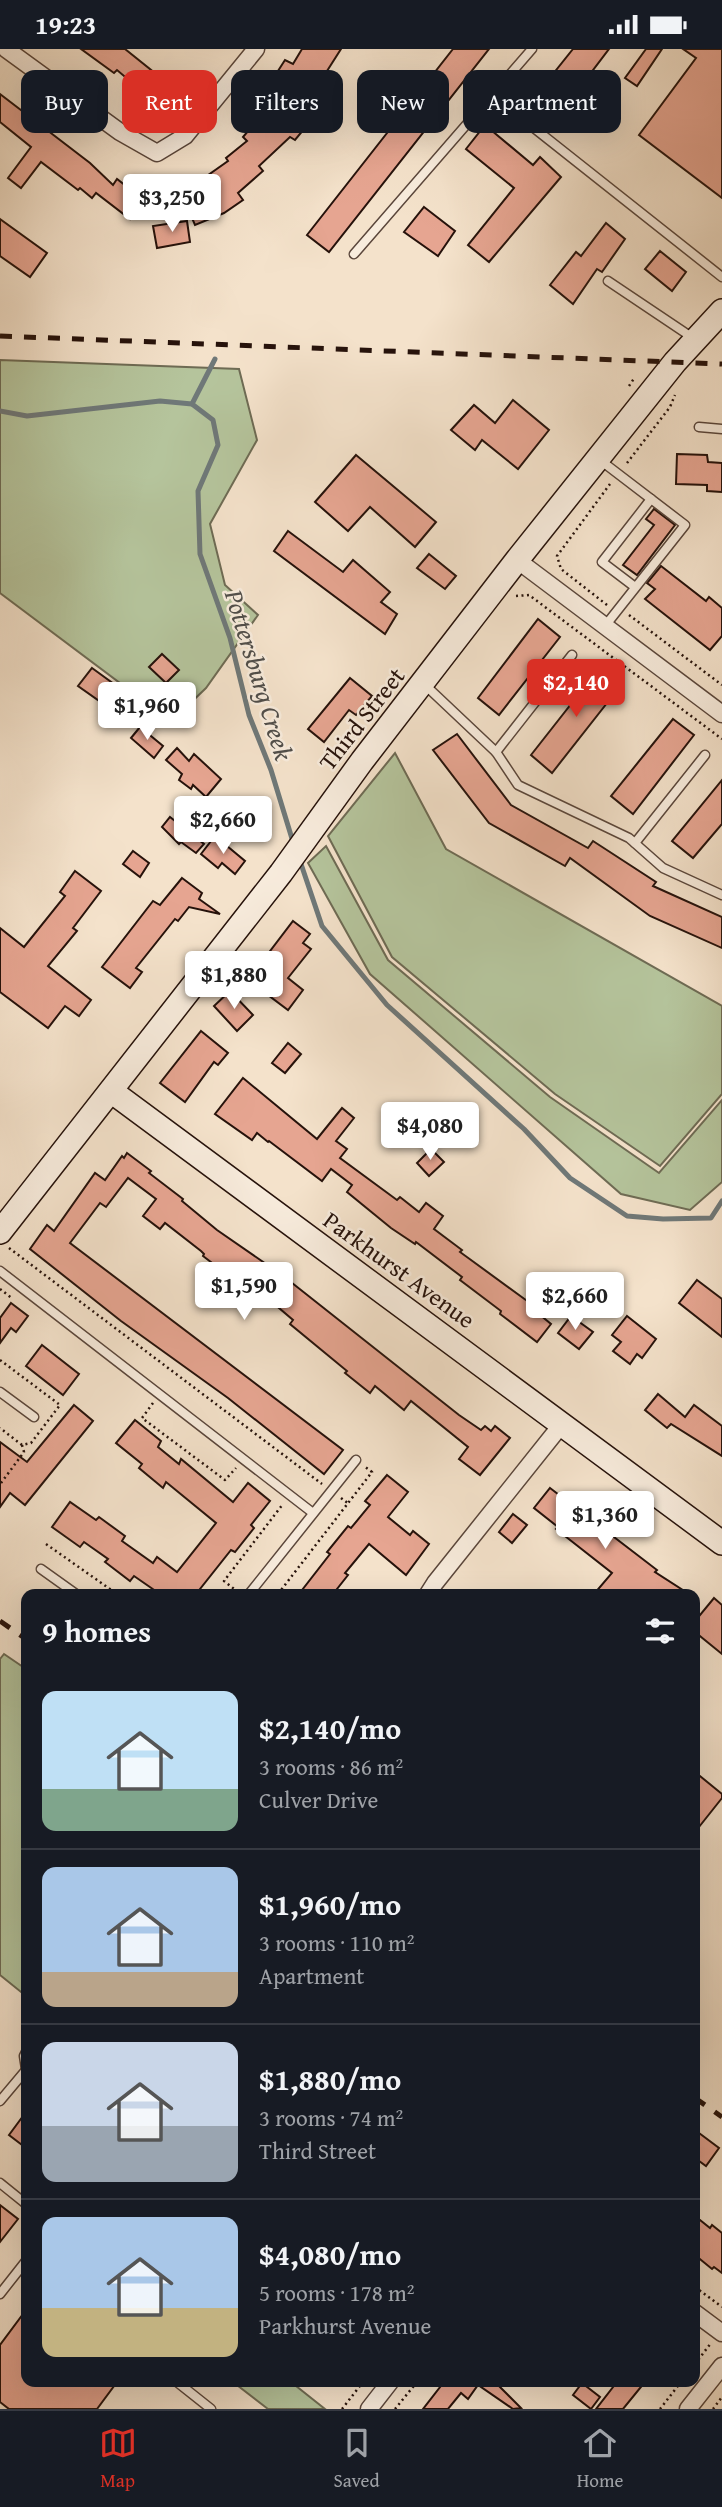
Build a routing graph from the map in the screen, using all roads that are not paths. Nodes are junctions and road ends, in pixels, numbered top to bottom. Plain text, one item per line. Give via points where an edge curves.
1 (6, 49) edge
2 (256, 49) edge
3 (532, 49) edge
4 (513, 70) edge
5 (463, 127) edge
6 (540, 133) edge
7 (354, 254) dead end
8 (722, 277) edge
9 (608, 281) dead end
10 (722, 311) edge
11 (695, 340) junction
12 (699, 427) dead end
13 (722, 429) edge
14 (598, 459) junction
15 (651, 499) junction
16 (517, 560) junction
17 (635, 587) junction
18 (605, 626) junction
19 (572, 655) dead end
20 (423, 683) junction
21 (722, 714) edge
22 (496, 753) junction
23 (705, 755) dead end
24 (635, 843) junction
25 (722, 895) edge
26 (111, 1091) junction
27 (0, 1232) edge
28 (0, 1272) edge
29 (0, 1392) edge
30 (33, 1417) dead end
31 (562, 1424) junction
32 (356, 1460) road end
33 (313, 1513) junction
34 (722, 1543) edge
35 (41, 1569) dead end
36 (69, 1589) edge
37 (253, 1589) edge
38 (431, 1589) edge
39 (21, 2075) edge
40 (0, 2101) edge
41 (0, 2183) edge
42 (21, 2200) edge
43 (21, 2267) edge
44 (0, 2294) edge
45 (700, 2319) edge
46 (716, 2338) edge
47 (722, 2366) edge
48 (183, 2387) edge
49 (386, 2387) edge
50 (211, 2409) edge
51 (369, 2409) edge
52 (688, 2409) edge

1 - 2 street via 120,132 157,153 185,136
3 - 4 lane
5 - 7 lane
6 - 8 lane
9 - 11 lane
10 - 11 street, Third Street
11 - 14 street, Third Street
12 - 13 lane
14 - 15 lane
14 - 16 street, Third Street
15 - 17 lane via 602,562
15 - 17 lane via 685,525
16 - 18 street
16 - 20 street, Third Street
17 - 18 lane
18 - 21 street
19 - 22 lane
20 - 22 lane
20 - 26 street, Third Street
22 - 24 lane via 518,785
23 - 24 lane
24 - 25 lane via 663,868
26 - 27 street, Third Street
26 - 31 street, Parkhurst Avenue
28 - 33 lane
29 - 30 lane
31 - 34 street, Parkhurst Avenue
31 - 38 street
32 - 33 lane
33 - 37 lane
35 - 36 lane
39 - 40 lane
41 - 42 lane
43 - 44 lane
45 - 46 street
47 - 52 street
48 - 50 lane
49 - 51 street

